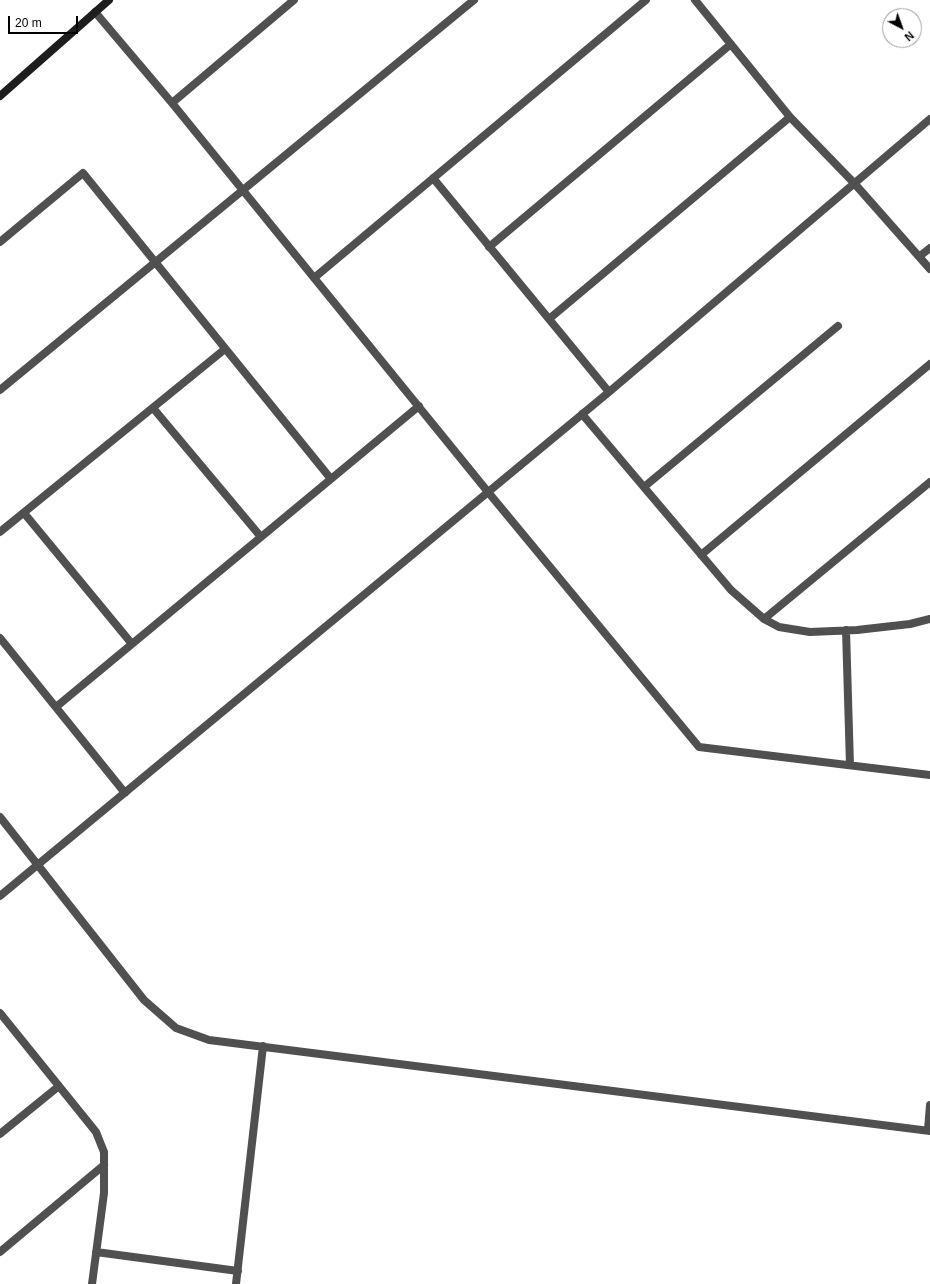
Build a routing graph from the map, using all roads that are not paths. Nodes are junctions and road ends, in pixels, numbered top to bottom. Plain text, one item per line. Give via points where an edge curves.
1 (109, 0) edge
2 (294, 0) edge
3 (474, 0) edge
4 (646, 0) edge
5 (695, 0) edge
6 (95, 12) junction
7 (731, 44) junction
8 (0, 96) edge
9 (172, 103) junction
10 (790, 117) junction
11 (930, 119) edge
12 (433, 178) junction
13 (854, 183) junction
14 (244, 191) junction
15 (0, 242) edge
16 (490, 247) junction
17 (930, 248) edge
18 (920, 256) junction
19 (155, 262) junction
20 (930, 269) edge
21 (314, 278) junction
22 (549, 319) junction
23 (838, 326) dead end
24 (225, 349) junction
25 (930, 364) edge
26 (0, 390) edge
27 (609, 392) junction
28 (419, 406) junction
29 (153, 408) junction
30 (582, 414) junction
31 (331, 479) junction
32 (930, 482) edge
33 (644, 487) junction
34 (488, 492) junction
35 (24, 513) junction
36 (0, 532) edge
37 (261, 537) junction
38 (701, 555) junction
39 (764, 619) junction
40 (930, 620) edge
41 (846, 630) junction
42 (0, 638) edge
43 (132, 644) junction
44 (56, 708) junction
45 (850, 765) junction
46 (930, 775) edge
47 (125, 793) junction
48 (0, 817) edge
49 (39, 864) junction
50 (0, 896) edge
51 (1, 1015) edge
52 (263, 1046) junction
53 (59, 1086) junction
54 (930, 1105) edge
55 (929, 1130) edge
56 (0, 1134) edge
57 (104, 1165) junction
58 (0, 1252) edge
59 (96, 1252) junction
60 (238, 1271) junction
61 (92, 1284) edge
62 (236, 1284) edge

1 - 6 street
2 - 9 street
3 - 14 street
4 - 12 street
5 - 7 street
6 - 8 street
6 - 9 street
7 - 10 street
7 - 16 street
9 - 14 street
10 - 13 street
10 - 22 street
11 - 13 street
12 - 16 street
12 - 21 street
13 - 18 street
13 - 27 street
14 - 19 street
14 - 21 street
15 - 19 street via 83,173
16 - 22 street
17 - 18 street
18 - 20 street
19 - 24 street
19 - 26 street
21 - 28 street
22 - 27 street
23 - 33 street
24 - 29 street
24 - 31 street
25 - 38 street
27 - 30 street
28 - 31 street
28 - 34 street
29 - 35 street
29 - 37 street
30 - 33 street
30 - 34 street
31 - 37 street
32 - 39 street
33 - 38 street
34 - 45 street via 699,747
34 - 47 street
35 - 36 street
35 - 43 street
37 - 43 street
38 - 39 street via 731,590
39 - 41 street via 779,627 810,632
40 - 41 street
41 - 45 street
42 - 44 street
43 - 44 street
44 - 47 street
45 - 46 street
47 - 49 street
48 - 49 street
49 - 50 street
49 - 52 street via 144,1000 176,1028 209,1040
51 - 53 street
52 - 55 street
52 - 60 street
53 - 56 street
53 - 57 street via 96,1132 104,1152
54 - 55 street
57 - 58 street
57 - 59 street via 104,1193
59 - 60 street
59 - 61 street
60 - 62 street

